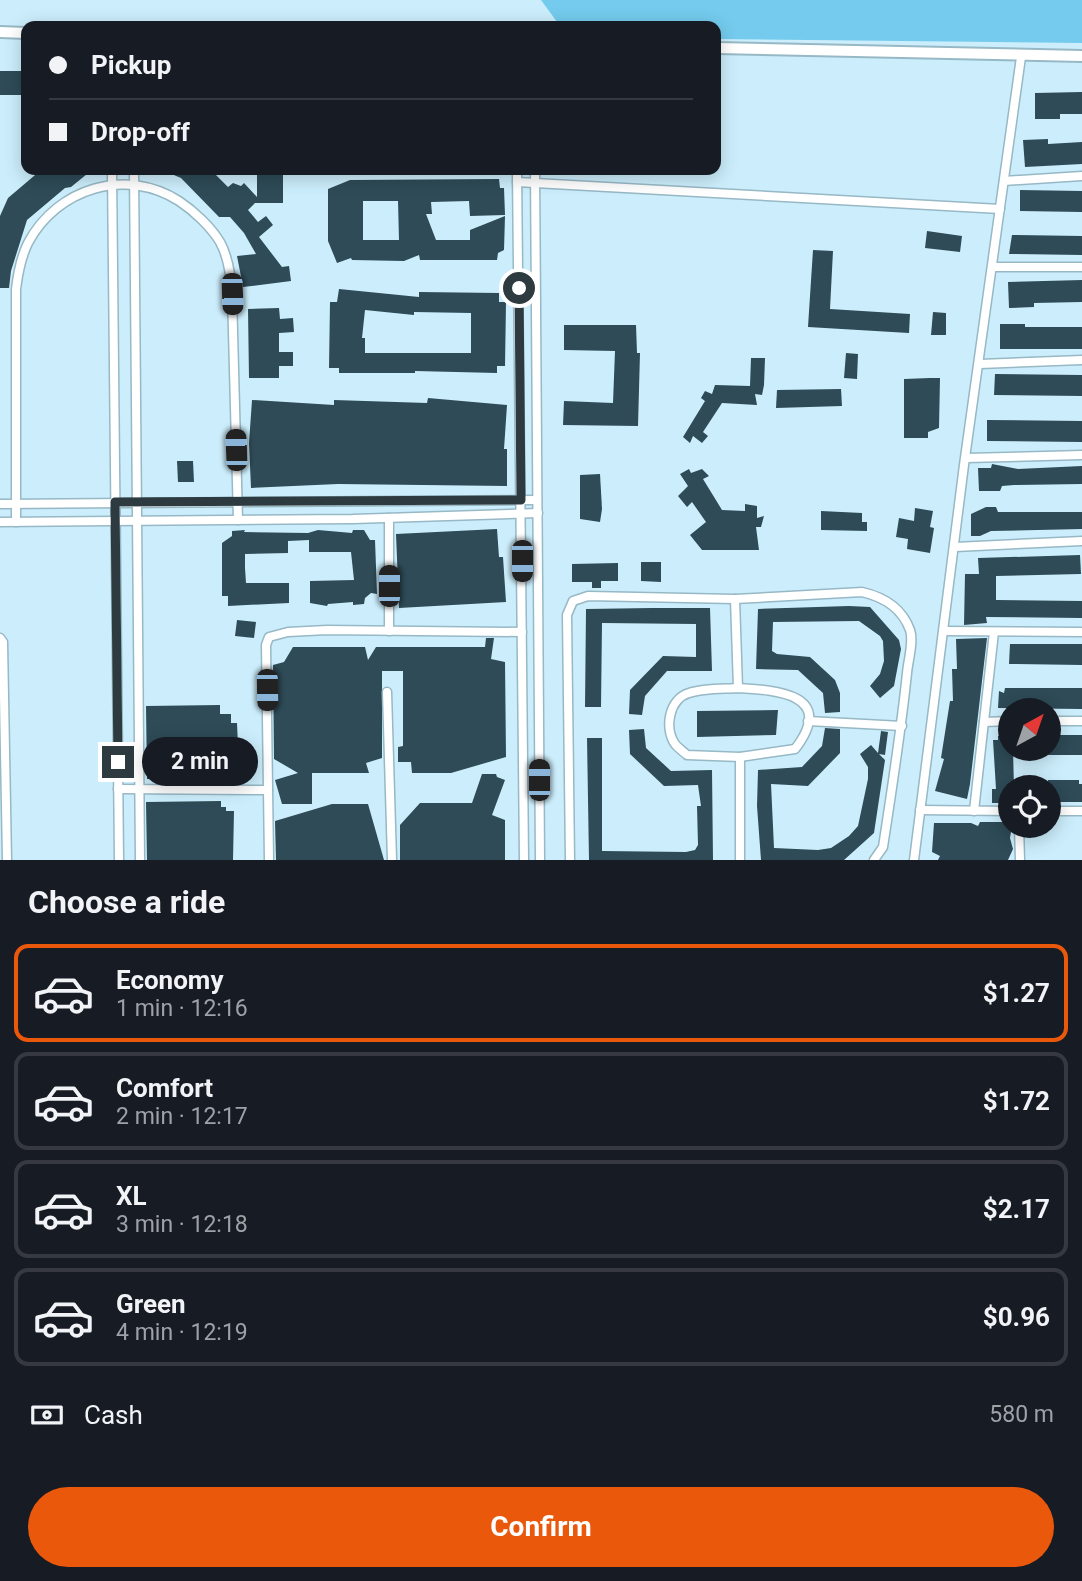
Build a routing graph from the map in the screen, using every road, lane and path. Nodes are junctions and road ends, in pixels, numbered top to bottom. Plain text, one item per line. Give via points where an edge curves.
1 (0, 32) edge
2 (21, 33) edge
3 (721, 48) edge
4 (1082, 56) edge
5 (1021, 57) junction
6 (111, 175) edge
7 (134, 175) edge
8 (517, 175) edge
9 (535, 175) edge
10 (1082, 176) edge
11 (1004, 181) junction
12 (517, 182) junction
13 (535, 183) junction
14 (111, 184) junction
15 (134, 184) junction
16 (1000, 209) junction
17 (993, 267) junction
18 (1082, 267) edge
19 (1082, 360) edge
20 (980, 364) junction
21 (1082, 455) edge
22 (966, 458) junction
23 (521, 500) junction
24 (537, 500) junction
25 (115, 502) junction
26 (237, 502) junction
27 (137, 503) junction
28 (0, 504) edge
29 (16, 504) junction
30 (538, 513) junction
31 (522, 514) junction
32 (389, 517) junction
33 (137, 520) junction
34 (238, 520) junction
35 (115, 521) junction
36 (0, 522) edge
37 (16, 522) junction
38 (1082, 541) edge
39 (955, 547) junction
40 (735, 599) junction
41 (389, 631) junction
42 (944, 631) junction
43 (522, 632) junction
44 (993, 632) junction
45 (1082, 632) edge
46 (0, 638) edge
47 (738, 688) junction
48 (387, 692) dead end
49 (1061, 721) edge
50 (1082, 721) edge
51 (808, 722) junction
52 (984, 722) junction
53 (998, 722) edge
54 (902, 726) junction
55 (740, 757) junction
56 (118, 789) junction
57 (140, 789) junction
58 (268, 790) junction
59 (920, 810) junction
60 (974, 811) junction
61 (998, 811) edge
62 (1061, 811) edge
63 (1082, 811) edge
64 (1019, 838) edge
65 (7, 860) edge
66 (119, 860) edge
67 (140, 860) edge
68 (269, 860) edge
69 (392, 860) edge
70 (524, 860) edge
71 (540, 860) edge
72 (570, 860) edge
73 (740, 860) edge
74 (874, 860) edge
75 (914, 860) edge
76 (1020, 860) edge

1 - 2 street
3 - 5 street
4 - 5 street
5 - 11 street
6 - 14 street
7 - 15 street
8 - 12 street
9 - 13 street
10 - 11 street
11 - 16 street
12 - 13 street
12 - 23 street
13 - 16 street
13 - 24 street
14 - 15 street
14 - 25 street
14 - 29 street via 88,190 53,212 28,244 20,267 16,289
15 - 26 street via 152,188 188,208 220,242 230,268
15 - 27 street
16 - 17 street
17 - 18 street
17 - 20 street
19 - 20 street
20 - 22 street
21 - 22 street
22 - 39 street
23 - 24 street
23 - 26 street
23 - 31 street
24 - 30 street
25 - 27 street
25 - 29 street
25 - 35 street
26 - 27 street
26 - 34 street
27 - 33 street
28 - 29 street
29 - 37 street
30 - 31 street
30 - 71 street
31 - 32 street
31 - 43 street
32 - 34 street
32 - 41 street
33 - 34 street
33 - 35 street
33 - 57 street
35 - 37 street
35 - 56 street
36 - 37 street
38 - 39 street
39 - 42 street
40 - 47 street
40 - 54 street via 862,592 890,603 911,632
40 - 72 street via 588,596 573,601 567,615
41 - 43 street
41 - 58 street via 288,632 270,638
42 - 44 street
42 - 59 street
43 - 70 street
44 - 45 street
44 - 52 street
46 - 65 street
47 - 51 street via 795,696 806,708
47 - 55 street via 687,693 676,701 670,730 675,744 687,755
48 - 69 street
49 - 50 street
51 - 54 street
51 - 55 street via 795,749
52 - 53 street
52 - 60 street
54 - 74 street via 883,848
55 - 73 street
56 - 57 street
56 - 66 street
57 - 58 street
57 - 67 street
58 - 68 street
59 - 60 street
59 - 75 street
60 - 61 street
62 - 63 street
64 - 76 street

